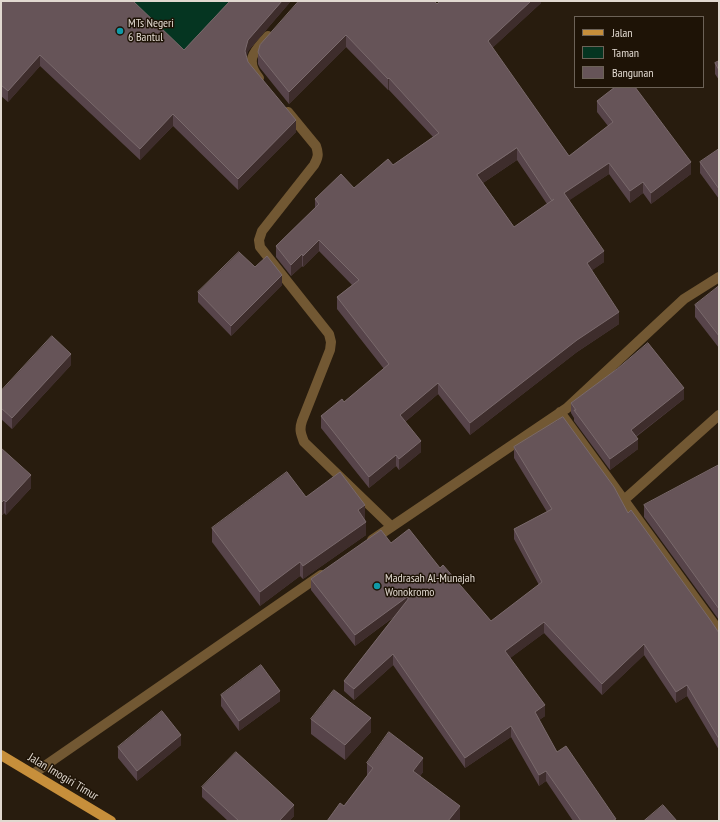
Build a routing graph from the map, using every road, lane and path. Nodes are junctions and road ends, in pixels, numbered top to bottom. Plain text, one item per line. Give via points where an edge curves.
1 (275, 29) edge
2 (264, 83) edge
3 (283, 106) edge
4 (719, 276) edge
5 (560, 412) junction
6 (719, 415) edge
7 (624, 500) junction
8 (391, 526) junction
9 (365, 544) edge
10 (326, 571) edge
11 (719, 631) edge
12 (1, 755) edge
13 (33, 774) junction
14 (111, 821) edge

1 - 2 street via 252,58 254,71
3 - 8 street via 316,146 318,158 262,232 260,247 329,334 330,342 330,350 300,433 304,442
4 - 5 street via 684,299
5 - 7 street
5 - 8 street
6 - 7 street
7 - 11 street
8 - 9 street
10 - 13 street
12 - 13 main road, Jalan Imogiri Timur
13 - 14 main road, Jalan Imogiri Timur

